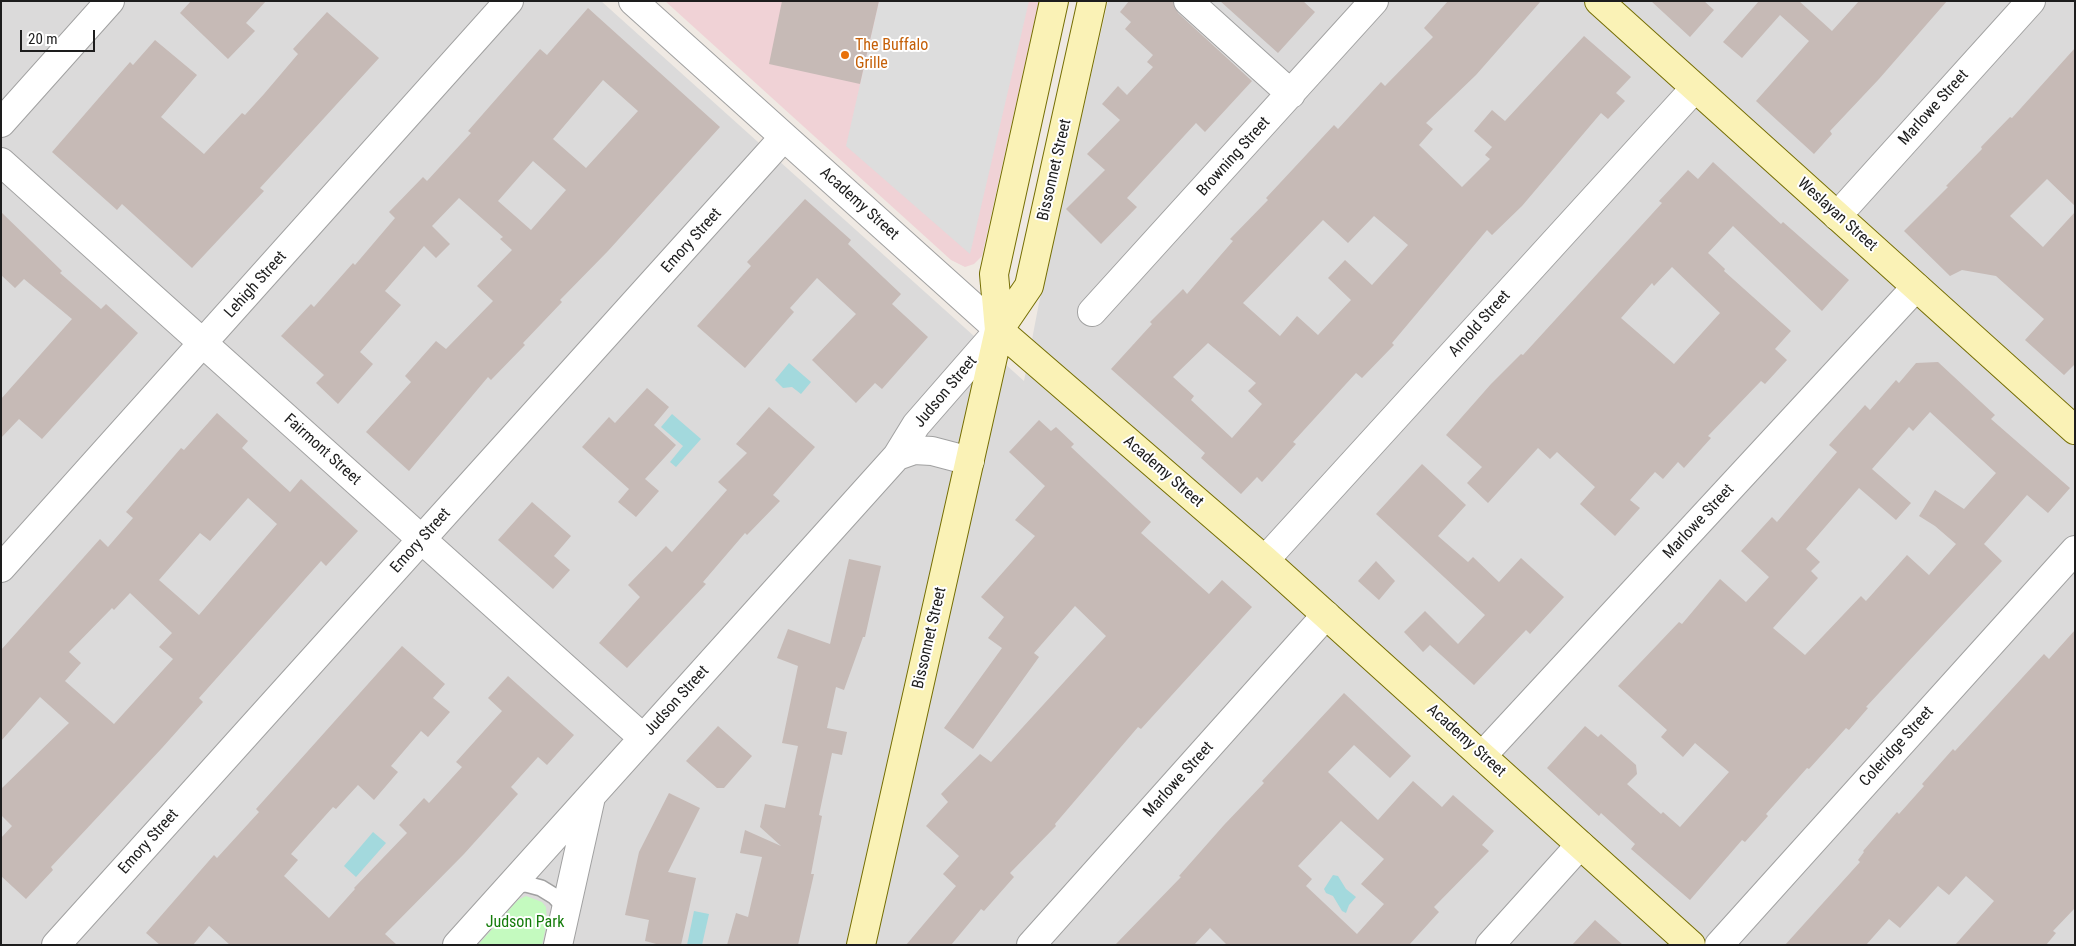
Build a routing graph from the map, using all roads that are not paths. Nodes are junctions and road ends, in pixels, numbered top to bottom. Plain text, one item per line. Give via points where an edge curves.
1 (110, 1) edge
2 (509, 1) edge
3 (634, 1) edge
4 (1054, 1) edge
5 (1092, 1) edge
6 (1188, 1) edge
7 (1374, 1) edge
8 (1599, 1) edge
9 (2031, 1) edge
10 (1695, 88) junction
11 (1291, 94) junction
12 (1, 123) edge
13 (784, 137) junction
14 (1, 162) edge
15 (1837, 216) junction
16 (1916, 287) junction
17 (1092, 312) dead end
18 (998, 330) junction
19 (204, 343) junction
20 (2075, 430) edge
21 (897, 456) junction
22 (970, 461) junction
23 (422, 540) junction
24 (2075, 550) edge
25 (1265, 560) junction
26 (1, 568) edge
27 (1326, 615) junction
28 (643, 738) junction
29 (1482, 756) junction
30 (592, 796) junction
31 (1580, 845) junction
32 (510, 886) junction
33 (566, 909) junction
34 (56, 945) edge
35 (457, 945) edge
36 (558, 945) edge
37 (861, 945) edge
38 (1031, 945) edge
39 (1490, 945) edge
40 (1691, 945) edge
41 (1719, 945) edge

1 - 12 street
2 - 19 street, Lehigh Street
3 - 13 street, Academy Street
4 - 18 main road, Bissonnet Street via 994,274
5 - 18 main road, Bissonnet Street via 1029,286
6 - 11 street
7 - 11 street, Browning Street
8 - 10 main road, Weslayan Street
9 - 15 street, Marlowe Street
10 - 15 main road, Weslayan Street
10 - 25 street, Arnold Street
11 - 17 street, Browning Street
13 - 18 street, Academy Street
13 - 23 street, Emory Street
14 - 19 street, Fairmont Street
15 - 16 main road, Weslayan Street
16 - 20 main road, Weslayan Street
16 - 29 street, Marlowe Street
18 - 21 street, Judson Street via 916,425
18 - 22 main road, Bissonnet Street
18 - 25 main road, Academy Street
19 - 23 street, Fairmont Street
19 - 26 street, Lehigh Street
21 - 22 street, Judson Street via 914,450 932,451
21 - 28 street, Judson Street
22 - 37 main road, Bissonnet Street
23 - 28 street, Fairmont Street
23 - 34 street, Emory Street
24 - 41 street, Coleridge Street
25 - 27 main road, Academy Street
27 - 29 main road, Academy Street
27 - 38 street, Marlowe Street
28 - 30 street, Judson Street
29 - 31 main road, Academy Street
30 - 32 street, Judson Street
30 - 33 street
31 - 39 street
31 - 40 main road, Academy Street
32 - 33 lane via 526,884 541,888
32 - 35 street, Judson Street
33 - 36 street

